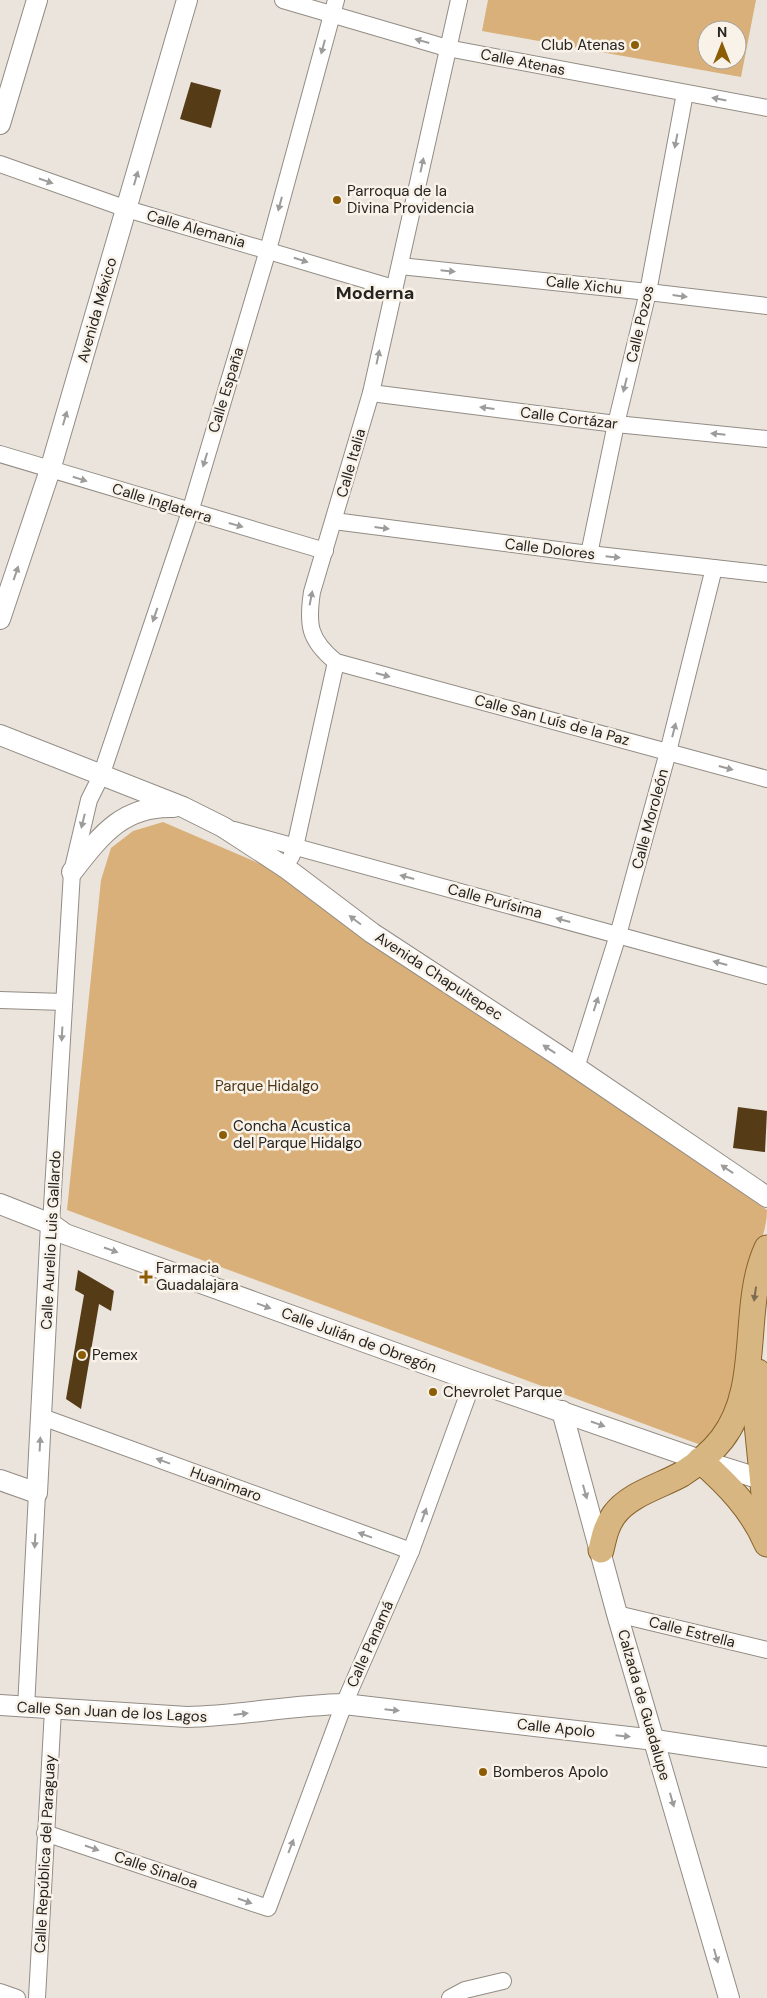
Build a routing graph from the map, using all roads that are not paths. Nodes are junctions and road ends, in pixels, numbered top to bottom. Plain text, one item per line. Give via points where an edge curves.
1 (37, 0) edge
2 (187, 0) edge
3 (283, 0) edge
4 (459, 0) edge
5 (334, 7) edge
6 (447, 48) junction
7 (685, 93) junction
8 (767, 108) edge
9 (0, 124) edge
10 (0, 164) edge
11 (127, 209) junction
12 (268, 250) junction
13 (400, 266) junction
14 (393, 288) junction
15 (648, 292) junction
16 (767, 306) edge
17 (370, 393) junction
18 (616, 424) junction
19 (767, 439) edge
20 (0, 454) edge
21 (50, 470) junction
22 (190, 512) junction
23 (334, 521) junction
24 (325, 551) junction
25 (589, 554) junction
26 (714, 568) junction
27 (767, 574) edge
28 (0, 619) edge
29 (336, 662) junction
30 (0, 735) edge
31 (668, 752) junction
32 (101, 776) junction
33 (767, 779) edge
34 (183, 807) junction
35 (223, 826) junction
36 (295, 847) junction
37 (286, 868) junction
38 (72, 872) junction
39 (618, 934) junction
40 (767, 976) edge
41 (0, 1000) edge
42 (64, 1002) junction
43 (576, 1068) junction
44 (767, 1197) edge
45 (0, 1204) edge
46 (0, 1218) edge
47 (55, 1232) junction
48 (767, 1248) edge
49 (767, 1313) edge
50 (473, 1381) junction
51 (562, 1411) junction
52 (42, 1417) junction
53 (700, 1460) junction
54 (764, 1479) edge
55 (0, 1480) edge
56 (37, 1493) junction
57 (767, 1524) edge
58 (767, 1544) edge
59 (601, 1550) junction
60 (411, 1551) junction
61 (617, 1614) junction
62 (767, 1650) edge
63 (344, 1704) junction
64 (0, 1705) edge
65 (26, 1708) junction
66 (53, 1710) junction
67 (655, 1740) junction
68 (767, 1757) edge
69 (46, 1832) junction
70 (268, 1908) joint
71 (503, 1981) dead end
72 (0, 1992) edge
73 (17, 1998) edge
74 (37, 1998) edge
75 (450, 1998) edge
76 (728, 1998) edge

1 - 9 street
11 -> 2 street, Avenida México
3 - 5 street, Calle Atenas
4 - 6 street, Calle Italia
6 -> 5 street, Calle Atenas
5 -> 12 street, Calle España
6 - 7 street, Calle Atenas
13 -> 6 street, Calle Italia
8 -> 7 street, Calle Atenas
7 -> 15 street, Calle Pozos
10 -> 11 street, Calle Alemania
11 - 12 street, Calle Alemania
21 -> 11 street, Avenida México
12 -> 14 street, Calle Alemania
12 -> 22 street, Calle España
13 - 14 street, Calle Italia
13 -> 15 street, Calle Xichu
17 -> 14 street, Calle Italia
15 -> 16 street, Calle Xichu
15 -> 18 street, Calle Pozos
18 -> 17 street, Calle Cortázar
17 - 23 street, Calle Italia
19 -> 18 street, Calle Cortázar
18 - 25 street, Calle Pozos
20 - 21 street, Calle Inglaterra
21 -> 22 street, Calle Inglaterra
28 -> 21 street, Avenida México
22 -> 24 street, Calle Inglaterra
22 -> 32 street, Calle España
23 - 24 street, Calle Italia
23 -> 25 street, Calle Dolores
29 -> 24 street, Calle Italia via 318,645 311,628 309,610
25 -> 26 street, Calle Dolores
26 - 27 street, Calle Dolores
31 -> 26 street, Calle Moroleón
29 -> 31 street, Calle San Luís de la Paz
29 - 36 street
30 - 32 street
31 -> 33 street, Calle San Luís de la Paz
31 - 39 street, Calle Moroleón
32 - 34 street, Avenida Chapultepec
32 -> 38 street, Calle Aurelio Luis Gallardo via 88,800
34 - 35 street, Avenida Chapultepec
34 - 38 street via 151,807 130,814 110,828
35 - 36 street, Calle Purísima
35 - 37 street, Avenida Chapultepec
36 - 37 street
39 -> 36 street, Calle Purísima
43 -> 37 street, Avenida Chapultepec via 372,933
38 - 42 street, Calle Aurelio Luis Gallardo
40 -> 39 street, Calle Purísima
43 -> 39 street, Calle Moroleón
41 - 42 street
42 -> 47 street, Calle Aurelio Luis Gallardo
44 -> 43 street, Avenida Chapultepec
45 - 47 street
46 - 47 street
47 -> 50 street, Calle Julián de Obregón
47 - 52 street, Calle Aurelio Luis Gallardo
48 -> 53 main road via 755,1291 741,1398 731,1426
49 - 54 main road via 758,1361 757,1424
50 - 51 street, Calle Julián de Obregón
60 -> 50 street, Calle Panamá
51 -> 53 street, Calle Julián de Obregón
51 -> 59 street, Calzada de Guadalupe
56 -> 52 street, Calle Aurelio Luis Gallardo
60 -> 52 street, Huanimaro
53 - 54 street, Calle Julián de Obregón
53 - 58 main road via 735,1492 750,1511
53 - 59 main road via 684,1473 619,1509 606,1527
54 - 57 main road
55 - 56 street
56 -> 65 street, Calle Aurelio Luis Gallardo
59 - 61 street, Calzada de Guadalupe
60 - 63 street, Calle Panamá
61 - 62 street, Calle Estrella
61 - 67 street, Calzada de Guadalupe
66 -> 63 street, Calle San Juan de los Lagos via 216,1717
63 -> 67 street, Calle Apolo
70 -> 63 street, Calle Panamá
64 - 65 street, Calle San Juan de los Lagos
65 - 66 street, Calle San Juan de los Lagos
66 - 69 street, Calle República del Paraguay
67 - 68 street, Calle Apolo
67 -> 76 street, Calzada de Guadalupe
69 -> 70 street, Calle Sinaloa
69 - 74 street, Calle República del Paraguay
71 - 75 street via 465,1990
72 - 73 street

